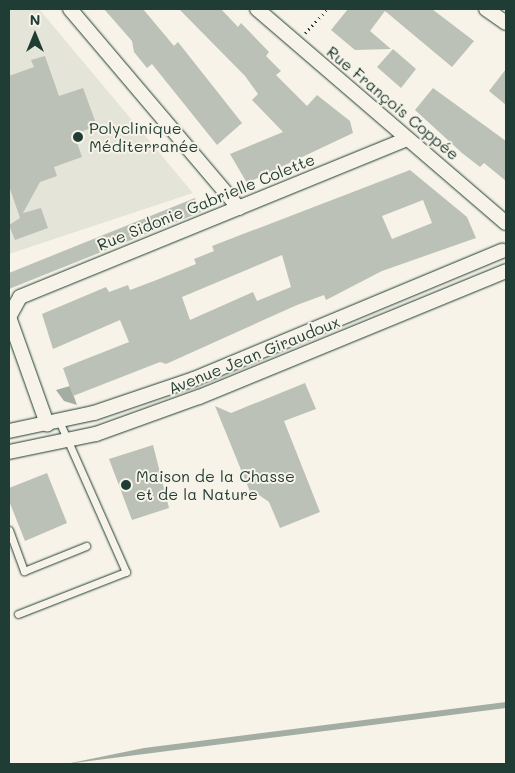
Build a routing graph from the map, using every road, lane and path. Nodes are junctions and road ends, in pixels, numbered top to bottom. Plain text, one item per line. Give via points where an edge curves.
1 (70, 9) edge
2 (257, 9) edge
3 (327, 9) edge
4 (486, 9) edge
5 (506, 23) edge
6 (296, 44) junction
7 (405, 140) junction
8 (239, 208) junction
9 (506, 223) edge
10 (505, 250) edge
11 (506, 271) edge
12 (9, 317) edge
13 (53, 423) junction
14 (9, 431) edge
15 (70, 439) junction
16 (9, 452) edge
17 (9, 530) edge
18 (86, 546) dead end
19 (18, 614) dead end

1 - 8 street
2 - 6 street, Rue François Coppée
3 - 6 path
4 - 5 street
6 - 7 street, Rue François Coppée
7 - 8 street, Rue Sidonie Gabrielle Colette
7 - 9 street, Rue François Coppée
8 - 12 street, Rue Sidonie Gabrielle Colette via 20,297
10 - 13 street, Avenue Jean Giraudoux via 194,379
11 - 15 street, Avenue Jean Giraudoux via 199,397
12 - 13 street
13 - 14 street, Avenue Jean Giraudoux
13 - 15 lane
15 - 16 street, Avenue Jean Giraudoux
15 - 19 lane via 126,572
17 - 18 lane via 24,571

